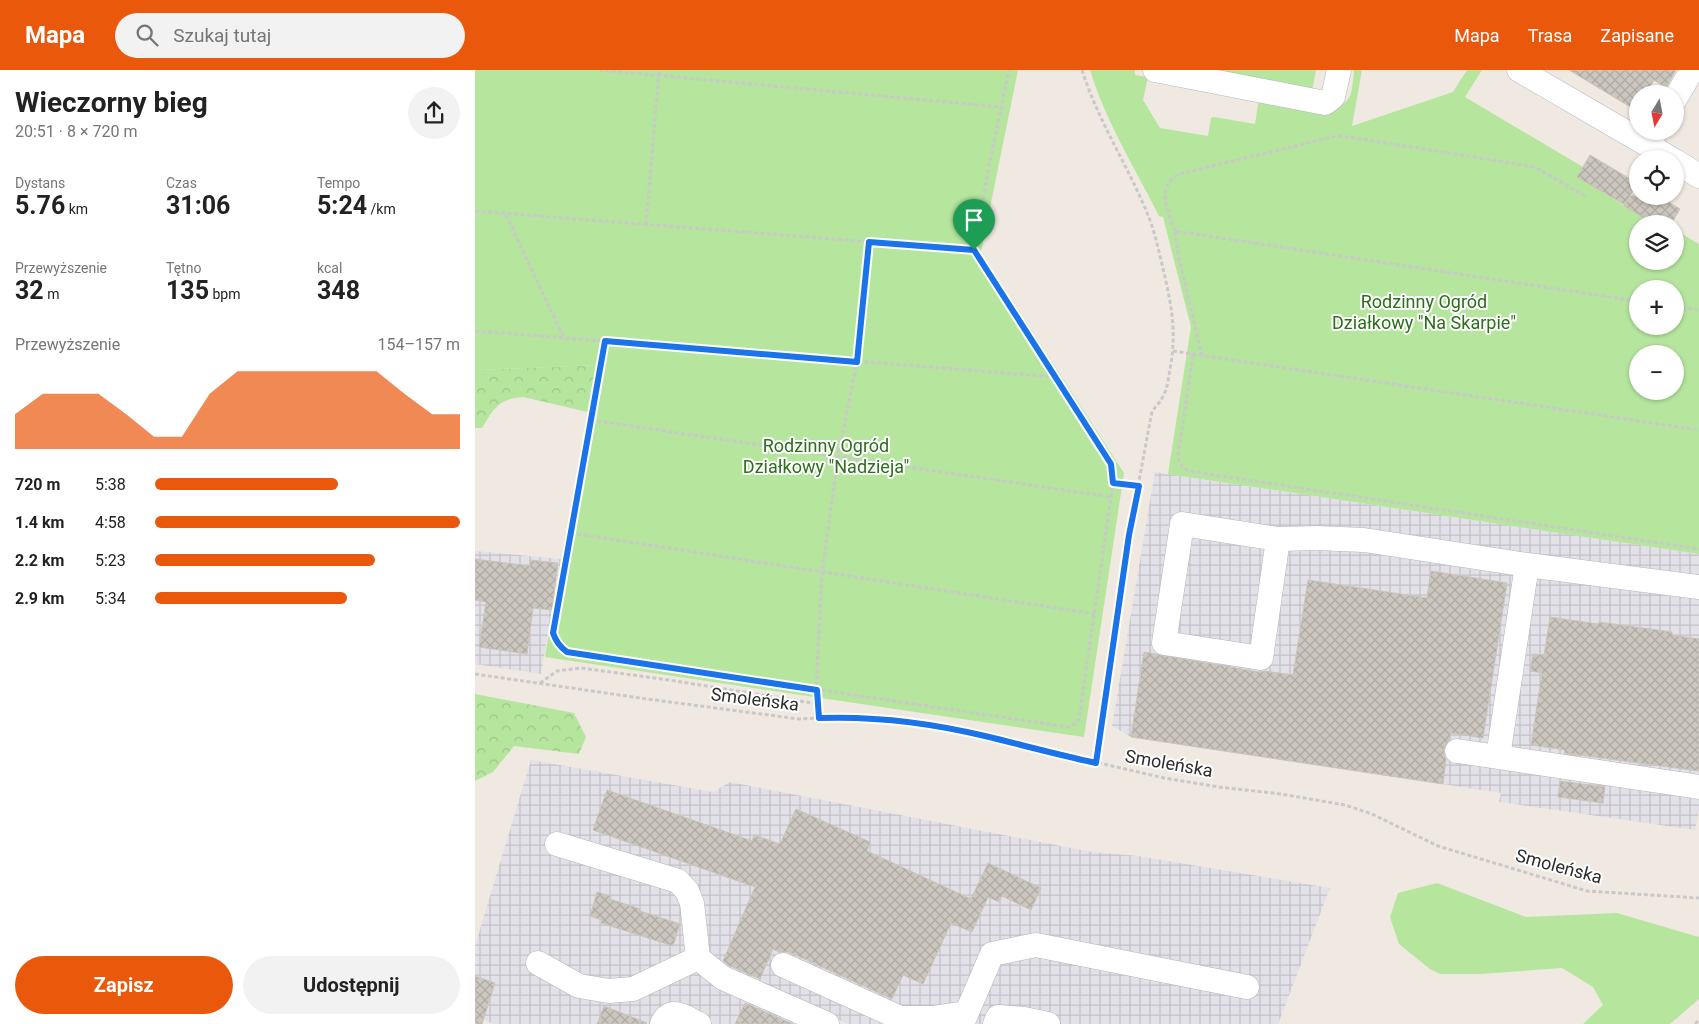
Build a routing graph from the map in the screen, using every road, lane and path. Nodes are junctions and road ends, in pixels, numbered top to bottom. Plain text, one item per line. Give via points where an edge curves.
1 (599, 70) edge
2 (659, 70) edge
3 (1009, 70) edge
4 (1082, 70) edge
5 (1155, 70) edge
6 (1339, 70) edge
7 (1519, 70) edge
8 (1692, 70) edge
9 (1204, 75) edge
10 (658, 76) junction
11 (1683, 85) edge
12 (1001, 107) junction
13 (1629, 126) edge
14 (1654, 140) edge
15 (1663, 150) edge
16 (1684, 167) edge
17 (1699, 176) edge
18 (1587, 197) dead end
19 (475, 211) edge
20 (505, 214) junction
21 (646, 225) junction
22 (1175, 231) junction
23 (869, 242) junction
24 (974, 250) junction
25 (1629, 300) edge
26 (1684, 308) edge
27 (1699, 310) edge
28 (475, 331) edge
29 (563, 338) junction
30 (605, 341) junction
31 (1173, 351) junction
32 (1193, 355) junction
33 (1202, 356) junction
34 (857, 362) junction
35 (1055, 377) junction
36 (591, 420) junction
37 (1699, 430) edge
38 (838, 457) junction
39 (1113, 483) junction
40 (1139, 486) junction
41 (1111, 497) junction
42 (571, 533) junction
43 (1277, 538) junction
44 (1699, 549) edge
45 (1527, 565) junction
46 (822, 572) junction
47 (1699, 587) edge
48 (1095, 614) junction
49 (475, 674) edge
50 (539, 683) junction
51 (817, 690) junction
52 (817, 704) junction
53 (819, 718) junction
54 (1457, 752) dead end
55 (1498, 757) junction
56 (1096, 763) junction
57 (1699, 787) edge
58 (557, 844) dead end
59 (1699, 898) edge
60 (698, 958) junction
61 (538, 963) dead end
62 (783, 964) dead end
63 (1247, 987) dead end
64 (964, 1019) edge
65 (1699, 1020) edge
66 (662, 1024) edge
67 (699, 1024) edge
68 (827, 1024) edge
69 (995, 1024) edge
70 (1048, 1024) edge
71 (1695, 1024) edge

1 - 10 path
2 - 10 path
3 - 12 path
4 - 31 path via 1095,106 1149,217 1172,307
5 - 9 lane
6 - 9 lane via 1333,97 1325,103
7 - 13 lane
8 - 11 lane
10 - 12 path
10 - 21 path
12 - 24 path
14 - 15 lane
16 - 17 lane
18 - 22 path via 1535,167 1337,136 1187,171 1173,178 1166,186 1165,200
19 - 20 path
20 - 21 path
20 - 29 path
21 - 23 path
22 - 25 path
22 - 33 path
23 - 24 path
23 - 34 path
24 - 35 path
26 - 27 path
28 - 29 path
29 - 30 path
30 - 34 path
30 - 36 path
31 - 32 path
31 - 40 path via 1167,388 1163,399 1152,411
32 - 33 path
32 - 44 path via 1178,455 1183,468 1189,471
33 - 37 path
34 - 35 path
34 - 38 path
35 - 39 path via 1111,464
36 - 38 path
36 - 42 path
38 - 41 path
38 - 46 path
39 - 40 path
39 - 41 path
40 - 56 path
41 - 48 path
42 - 46 path
42 - 51 path via 553,633 567,652
43 - 43 lane via 1182,524 1164,643 1261,658
43 - 45 lane via 1364,540
45 - 47 lane
45 - 55 lane
46 - 48 path
46 - 51 path
48 - 51 path via 1079,720 1068,727
49 - 50 path, Smoleńska
50 - 52 path via 557,671 581,668
50 - 53 path, Smoleńska via 780,717
51 - 52 path
52 - 53 path
53 - 56 path, Smoleńska via 879,719 932,726
54 - 55 lane
55 - 57 lane
56 - 59 path, Smoleńska via 1164,778 1345,805 1372,814 1438,846 1587,891
58 - 60 lane via 678,881 693,903
60 - 61 lane via 633,989 609,991 579,986
60 - 68 lane via 723,978
62 - 64 lane via 901,1018
63 - 64 lane via 1036,945 991,954
65 - 71 path
66 - 67 lane via 665,1017 678,1014
69 - 70 lane via 998,1017

